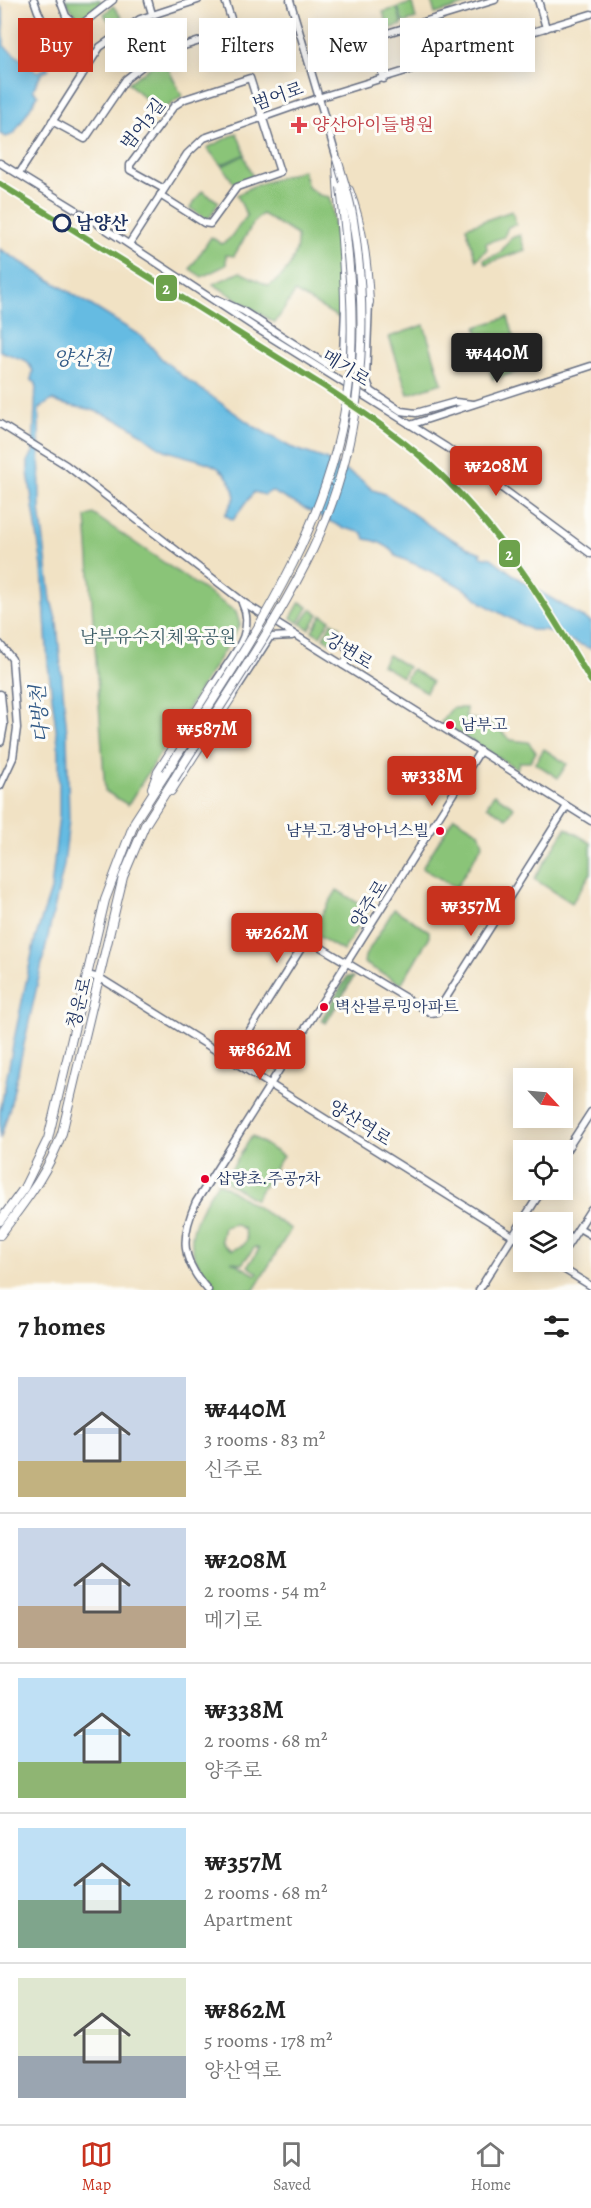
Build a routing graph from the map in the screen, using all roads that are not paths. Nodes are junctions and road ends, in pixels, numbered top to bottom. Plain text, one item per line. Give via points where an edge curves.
1 (34, 0) edge
2 (60, 0) edge
3 (113, 0) edge
4 (148, 0) edge
5 (198, 0) edge
6 (225, 0) edge
7 (290, 0) edge
8 (495, 0) edge
9 (538, 0) edge
10 (152, 14) junction
11 (591, 14) edge
12 (39, 18) edge
13 (546, 28) junction
14 (93, 59) edge
15 (83, 72) edge
16 (384, 79) junction
17 (321, 97) junction
18 (262, 118) junction
19 (52, 121) junction
20 (337, 159) junction
21 (0, 163) edge
22 (19, 174) junction
23 (162, 192) junction
24 (129, 244) junction
25 (195, 288) junction
26 (369, 302) joint
27 (345, 308) joint
28 (591, 366) edge
29 (473, 404) junction
30 (0, 424) edge
31 (410, 425) junction
32 (591, 554) edge
33 (240, 600) junction
34 (296, 636) junction
35 (0, 644) edge
36 (359, 656) dead end
37 (344, 665) junction
38 (214, 684) joint
39 (0, 695) edge
40 (232, 696) joint
41 (0, 741) edge
42 (480, 751) junction
43 (0, 786) edge
44 (146, 803) junction
45 (157, 805) junction
46 (567, 806) junction
47 (591, 821) edge
48 (348, 964) junction
49 (87, 975) junction
50 (100, 978) junction
51 (231, 1060) junction
52 (271, 1085) junction
53 (590, 1115) edge
54 (573, 1140) edge
55 (591, 1209) edge
56 (0, 1221) edge
57 (579, 1228) junction
58 (1, 1234) edge
59 (591, 1235) edge
60 (513, 1236) joint
61 (573, 1237) edge
62 (571, 1272) edge
63 (591, 1286) edge
64 (208, 1290) edge
65 (479, 1290) edge

1 - 12 street
2 - 3 street via 66,16 78,27
4 - 10 street
5 - 10 street
6 - 19 street via 234,28 158,54 126,80 85,139
7 - 17 street
8 - 16 street via 371,38
9 - 13 street
10 - 14 street via 115,35
11 - 13 street, 범어로
13 - 16 street, 범어로
15 - 19 street
16 - 17 street, 범어로
17 - 18 street, 범어로
17 - 20 street
18 - 23 street, 범어로 via 204,138 187,154
18 - 23 street via 280,172 237,187 210,224
18 - 23 street, 범어3길 via 250,78 174,106 130,165 130,170
19 - 22 street
20 - 26 main road via 358,214 367,259
20 - 27 main road
20 - 44 main road, 청운로, bridge via 351,270 352,330 349,382 338,447 322,502 296,561 259,625
20 - 45 main road, 청운로, bridge via 353,218 363,328 360,383 348,449 332,504 305,565
21 - 22 street, 메기로
22 - 24 street, 메기로
23 - 24 street, 범어로
24 - 25 street, 메기로
25 - 27 street via 243,311 329,366 337,365 343,355
25 - 31 street, 메기로
26 - 29 street via 366,378 371,392 401,411 416,413 455,402
28 - 29 street
29 - 31 street
30 - 33 street, 강변로 via 49,453
31 - 32 street, 메기로 via 486,474
33 - 34 street, 강변로
33 - 38 street via 248,614 247,631
34 - 37 street, 강변로
34 - 40 street via 270,637
35 - 43 street via 12,659 17,728 13,758
36 - 37 street via 349,650
37 - 42 street, 강변로
38 - 44 main road via 158,772
39 - 41 highway
40 - 45 main road via 178,783
42 - 46 street, 강변로
42 - 48 street, 양주로
44 - 49 main road, 청운로 via 119,857
45 - 50 main road, 청운로 via 123,877
46 - 47 street, 강변로
46 - 48 street via 437,1012 430,1013
48 - 51 street via 307,939
48 - 52 street, 양주로
49 - 50 street, 양산역로
49 - 56 main road, 청운로 via 48,1139 33,1172
50 - 51 street, 양산역로
50 - 58 main road, 청운로 via 53,1159
51 - 52 street, 양산역로
52 - 60 street, 양산역로
52 - 64 street, 양주로 via 189,1218 184,1245 188,1260
53 - 54 street
55 - 57 street
57 - 59 street
57 - 61 street
60 - 65 street
62 - 63 street

